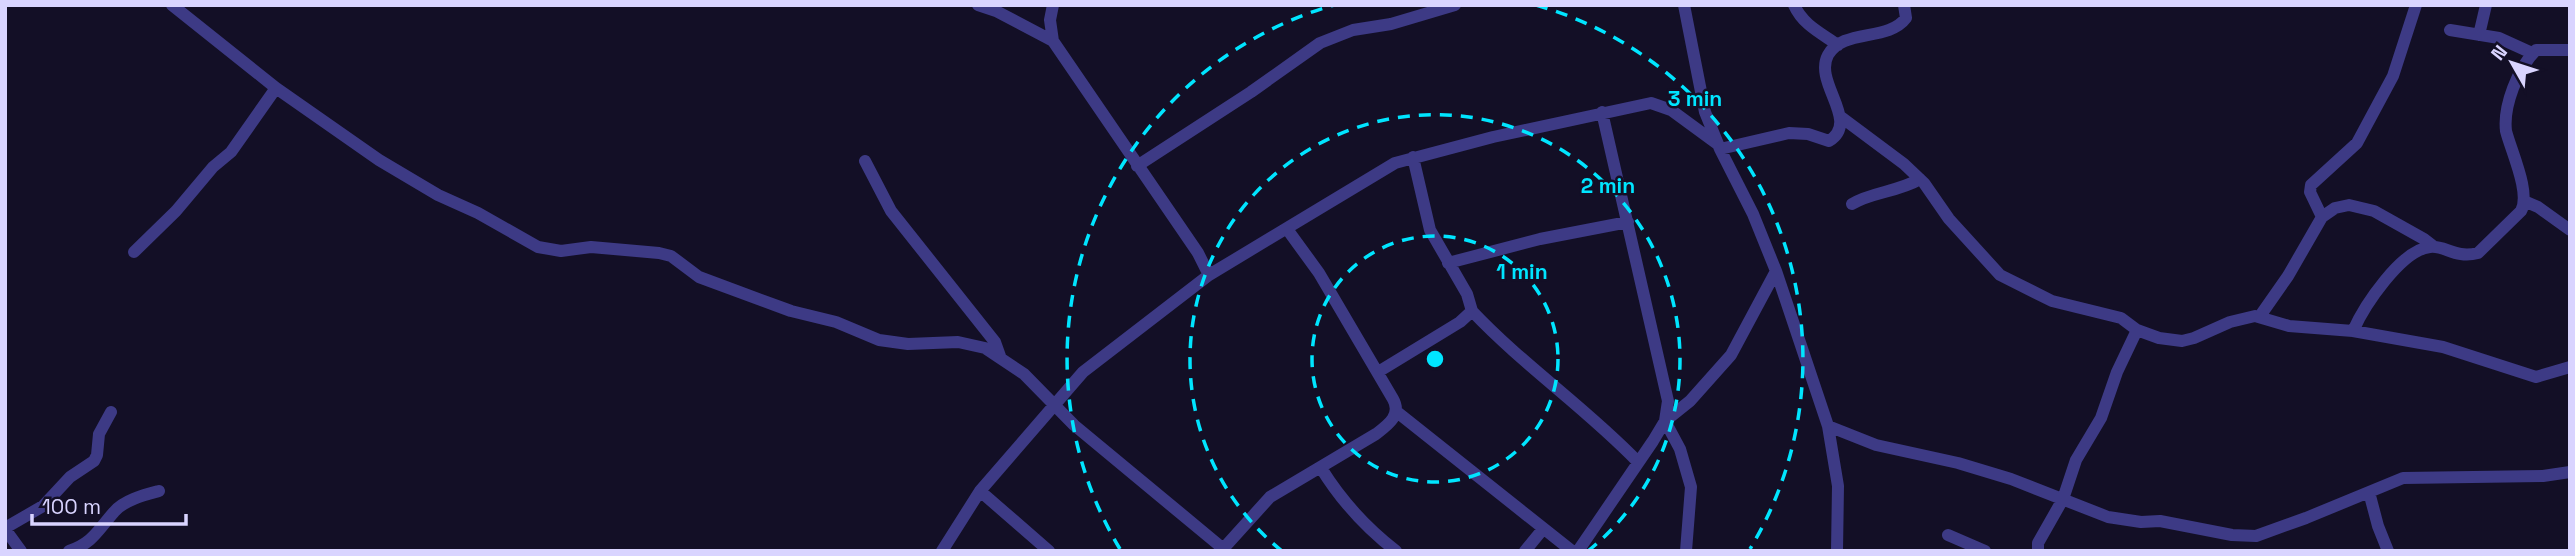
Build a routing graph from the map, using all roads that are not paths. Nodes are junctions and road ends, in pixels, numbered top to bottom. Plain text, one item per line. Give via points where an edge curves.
1 (172, 5) edge
2 (978, 5) edge
3 (1053, 5) edge
4 (1455, 5) edge
5 (1684, 5) edge
6 (1794, 5) edge
7 (1904, 5) edge
8 (2416, 5) edge
9 (2486, 5) edge
10 (2450, 30) dead end
11 (2479, 35) junction
12 (1053, 41) junction
13 (1838, 45) junction
14 (2570, 50) edge
15 (2532, 53) junction
16 (276, 88) junction
17 (1602, 112) junction
18 (1841, 117) junction
19 (1719, 146) junction
20 (1413, 157) junction
21 (865, 160) dead end
22 (1137, 166) junction
23 (1920, 179) junction
24 (2524, 201) junction
25 (1852, 204) dead end
26 (2322, 217) junction
27 (1628, 222) junction
28 (1287, 229) junction
29 (2570, 230) edge
30 (2432, 246) junction
31 (134, 252) dead end
32 (1448, 263) junction
33 (1776, 271) junction
34 (1209, 275) junction
35 (1472, 311) junction
36 (2260, 316) junction
37 (2137, 330) junction
38 (2353, 331) junction
39 (1000, 356) junction
40 (2570, 366) edge
41 (1378, 372) junction
42 (1055, 405) junction
43 (111, 412) dead end
44 (1397, 412) junction
45 (1665, 421) junction
46 (1828, 425) junction
47 (1638, 462) junction
48 (1321, 468) junction
49 (2570, 472) edge
50 (159, 491) dead end
51 (980, 491) junction
52 (2370, 492) junction
53 (2063, 499) junction
54 (5, 529) edge
55 (1543, 529) junction
56 (1948, 535) dead end
57 (86, 548) edge
58 (1224, 550) edge
59 (21, 551) edge
60 (69, 551) edge
61 (942, 551) edge
62 (1049, 551) edge
63 (1396, 551) edge
64 (1525, 551) edge
65 (1572, 551) edge
66 (1578, 551) edge
67 (1686, 551) edge
68 (1837, 551) edge
69 (1985, 551) edge
70 (2038, 551) edge
71 (2388, 551) edge

1 - 16 street
2 - 12 street
3 - 12 street
4 - 22 street via 1353,30 1320,43
5 - 19 street via 1705,112
6 - 13 street via 1800,18
7 - 13 street via 1902,24
8 - 26 street via 2393,76 2357,143 2311,185
9 - 11 street
10 - 11 street
11 - 15 street via 2499,38
12 - 22 street
13 - 18 street via 1828,55 1825,67
14 - 15 street
15 - 24 street via 2509,101 2505,121
16 - 31 street via 231,152
16 - 39 street via 396,170 537,247 659,253 671,256 699,277 879,340 958,342
17 - 19 street via 1651,103 1671,110
17 - 20 street
17 - 27 street
18 - 19 street via 1835,137 1829,141 1789,133
18 - 23 street
19 - 33 street
20 - 28 street via 1395,163
20 - 32 street via 1430,230
21 - 39 street via 891,211 995,342
22 - 34 street
23 - 25 street
23 - 37 street via 1955,227 2000,275 2052,301 2121,318
24 - 29 street
24 - 30 street via 2521,211 2478,253 2459,254
26 - 30 street via 2349,205 2365,208
26 - 36 street
27 - 32 street
27 - 45 street via 1666,385
28 - 34 street
28 - 41 street
30 - 38 street via 2423,248 2376,289
32 - 35 street
33 - 45 street via 1731,355 1690,401
33 - 46 street
34 - 42 street via 1083,372
35 - 41 street
35 - 47 street
36 - 37 street via 2182,341
36 - 38 street via 2289,326
37 - 53 street via 2101,418 2071,469
38 - 40 street via 2443,347 2536,377
39 - 42 street
41 - 44 street
42 - 51 street
42 - 58 street
43 - 54 street via 99,434 93,461 43,506
44 - 48 street via 1376,434
44 - 55 street
45 - 47 street
45 - 67 street via 1680,449 1691,487
46 - 53 street via 1876,445 1967,466
46 - 68 street via 1838,486
47 - 66 street
48 - 58 street via 1270,497
48 - 63 street via 1355,516
49 - 52 street via 2403,478
50 - 57 street via 115,511
51 - 61 street
51 - 62 street
52 - 53 street via 2256,536 2160,521 2121,520
52 - 71 street
53 - 70 street via 2038,542
54 - 59 street
55 - 64 street
55 - 65 street
56 - 69 street
57 - 60 street

